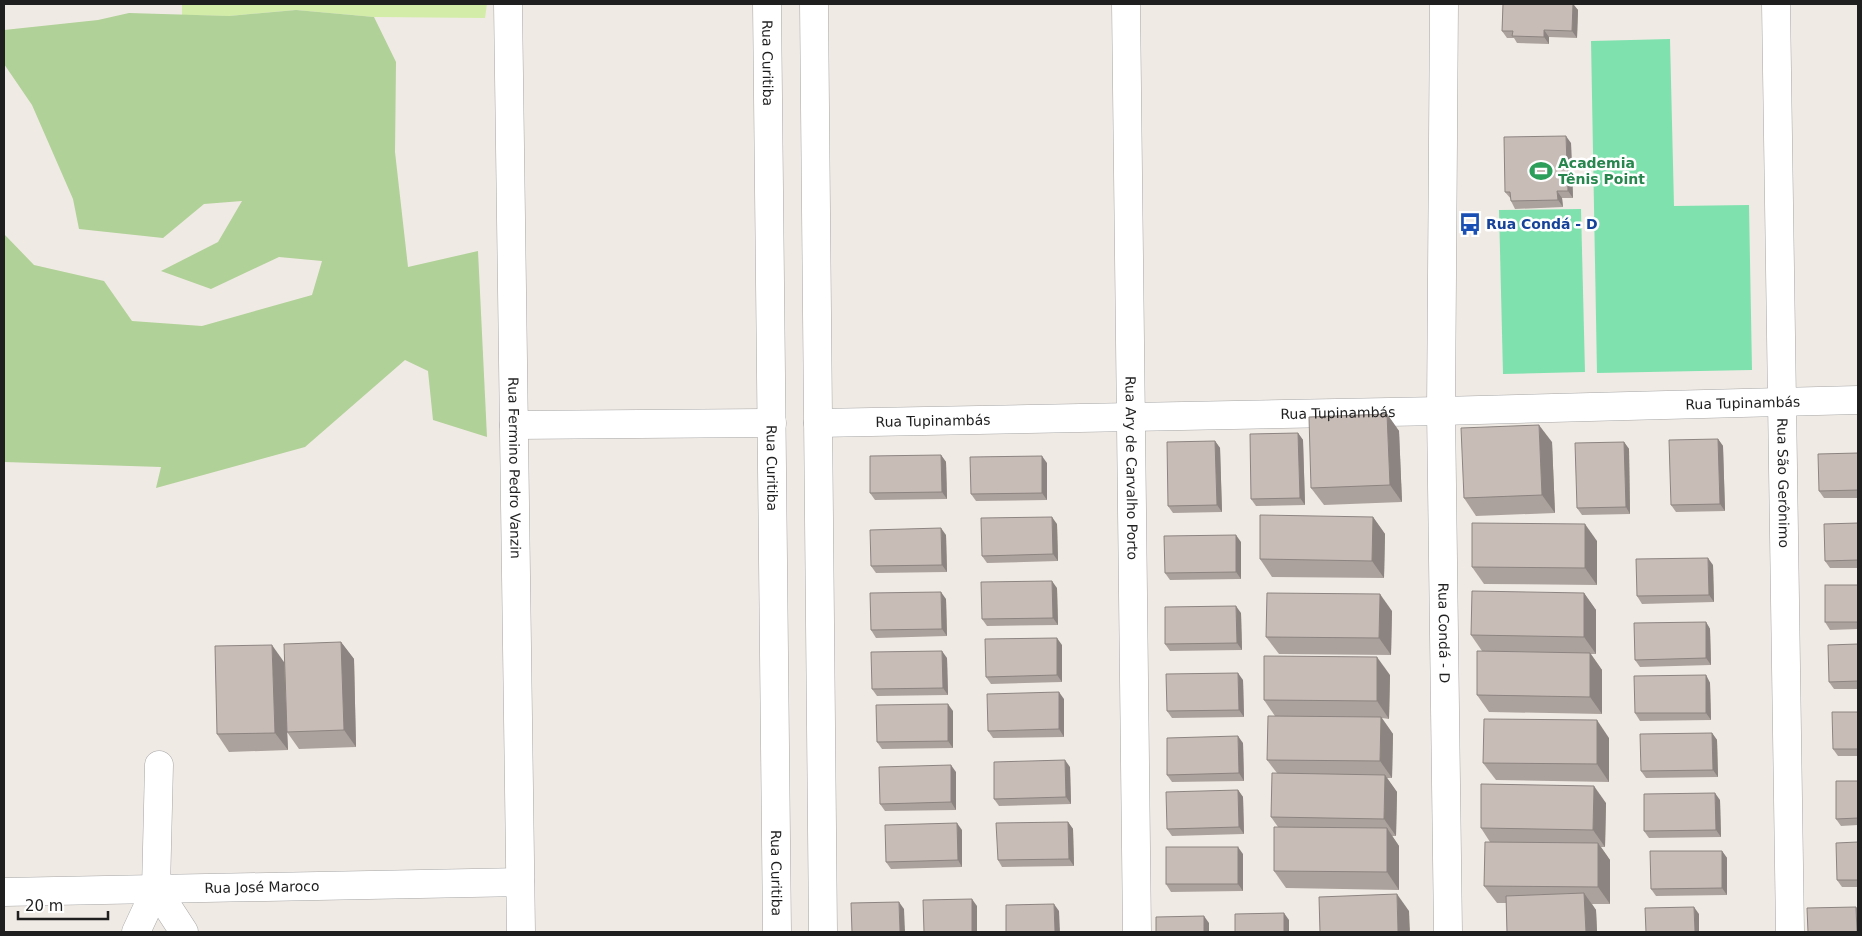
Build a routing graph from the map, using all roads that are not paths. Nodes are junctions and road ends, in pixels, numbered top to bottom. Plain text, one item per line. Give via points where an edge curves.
1 (508, 4) edge
2 (767, 4) edge
3 (814, 4) edge
4 (1126, 4) edge
5 (1444, 4) edge
6 (1776, 4) edge
7 (1858, 400) edge
8 (1782, 402) junction
9 (1441, 412) junction
10 (1131, 417) junction
11 (772, 423) junction
12 (818, 423) junction
13 (514, 425) junction
14 (159, 765) dead end
15 (520, 882) junction
16 (156, 889) junction
17 (4, 892) edge
18 (136, 932) edge
19 (184, 932) edge
20 (521, 932) edge
21 (777, 932) edge
22 (823, 932) edge
23 (1137, 932) edge
24 (1448, 932) edge
25 (1790, 932) edge

1 - 13 street, Rua Fermino Pedro Vanzin
2 - 11 street, Rua Curitiba
3 - 12 street
4 - 10 street, Rua Ary de Carvalho Porto
5 - 9 street, Rua Condá - D
6 - 8 street, Rua São Gerônimo
7 - 8 street, Rua Tupinambás
8 - 9 street, Rua Tupinambás
8 - 25 street, Rua São Gerônimo
9 - 10 street, Rua Tupinambás
9 - 24 street, Rua Condá - D
10 - 12 street, Rua Tupinambás
10 - 23 street, Rua Ary de Carvalho Porto
11 - 13 street
11 - 21 street, Rua Curitiba
12 - 22 street
13 - 15 street, Rua Fermino Pedro Vanzin
14 - 16 street
15 - 16 street, Rua José Maroco
15 - 20 street, Rua Fermino Pedro Vanzin
16 - 17 street, Rua José Maroco
16 - 18 street
16 - 19 street

